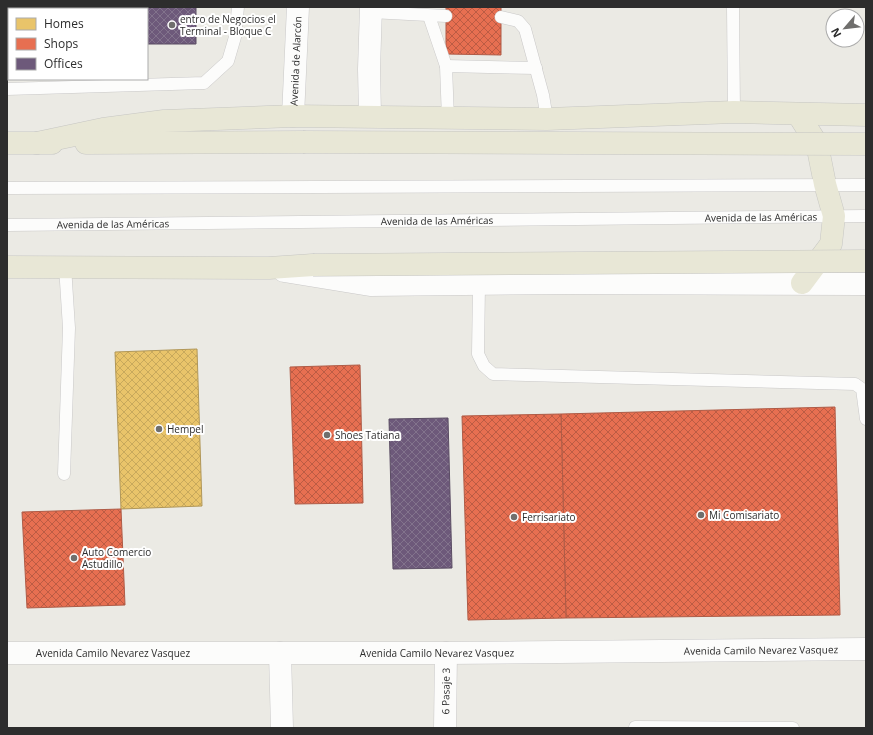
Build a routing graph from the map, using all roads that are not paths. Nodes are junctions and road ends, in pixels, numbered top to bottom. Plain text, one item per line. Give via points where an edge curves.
1 (238, 7) edge
2 (298, 7) edge
3 (733, 7) edge
4 (371, 10) edge
5 (429, 16) junction
6 (446, 16) dead end
7 (501, 17) dead end
8 (446, 66) junction
9 (536, 68) junction
10 (7, 89) edge
11 (734, 112) junction
12 (798, 114) junction
13 (370, 115) junction
14 (866, 115) edge
15 (293, 116) junction
16 (448, 119) junction
17 (547, 119) junction
18 (7, 143) edge
19 (37, 143) junction
20 (866, 144) edge
21 (825, 184) junction
22 (866, 185) edge
23 (7, 188) edge
24 (834, 216) junction
25 (866, 216) edge
26 (7, 225) edge
27 (866, 261) edge
28 (65, 266) junction
29 (7, 267) edge
30 (269, 268) junction
31 (802, 283) junction
32 (866, 284) edge
33 (479, 285) junction
34 (866, 419) edge
35 (64, 474) dead end
36 (866, 649) edge
37 (7, 653) edge
38 (280, 653) junction
39 (446, 653) junction
40 (635, 726) dead end
41 (282, 728) edge
42 (445, 728) edge
43 (793, 728) edge

1 - 10 lane via 235,37 228,61 204,83
2 - 15 street, Avenida de Alarcón
3 - 11 lane
4 - 5 lane
4 - 13 street
5 - 6 lane
5 - 8 lane
7 - 9 lane via 518,21 525,29
8 - 9 lane
8 - 16 lane
9 - 17 lane
11 - 12 main road
11 - 17 main road
12 - 14 main road
12 - 21 main road via 817,144
13 - 15 main road
13 - 16 main road
15 - 19 main road via 164,120 103,129
16 - 17 main road
18 - 19 main road
19 - 20 main road, bridge
21 - 22 lane
21 - 23 lane
21 - 24 main road
24 - 25 lane, Avenida de las Américas
24 - 26 lane, Avenida de las Américas
24 - 31 main road via 831,244
27 - 30 main road, bridge via 313,265
28 - 29 main road
28 - 30 main road
28 - 35 lane via 69,328
30 - 33 street via 370,286
31 - 32 street
31 - 33 street
33 - 34 lane via 478,354 484,366 493,374 855,384 862,389
36 - 39 street, Avenida Camilo Nevarez Vasquez
37 - 38 street, Avenida Camilo Nevarez Vasquez
38 - 39 street, Avenida Camilo Nevarez Vasquez
38 - 41 street
39 - 42 street, 6 Pasaje 3
40 - 43 lane

